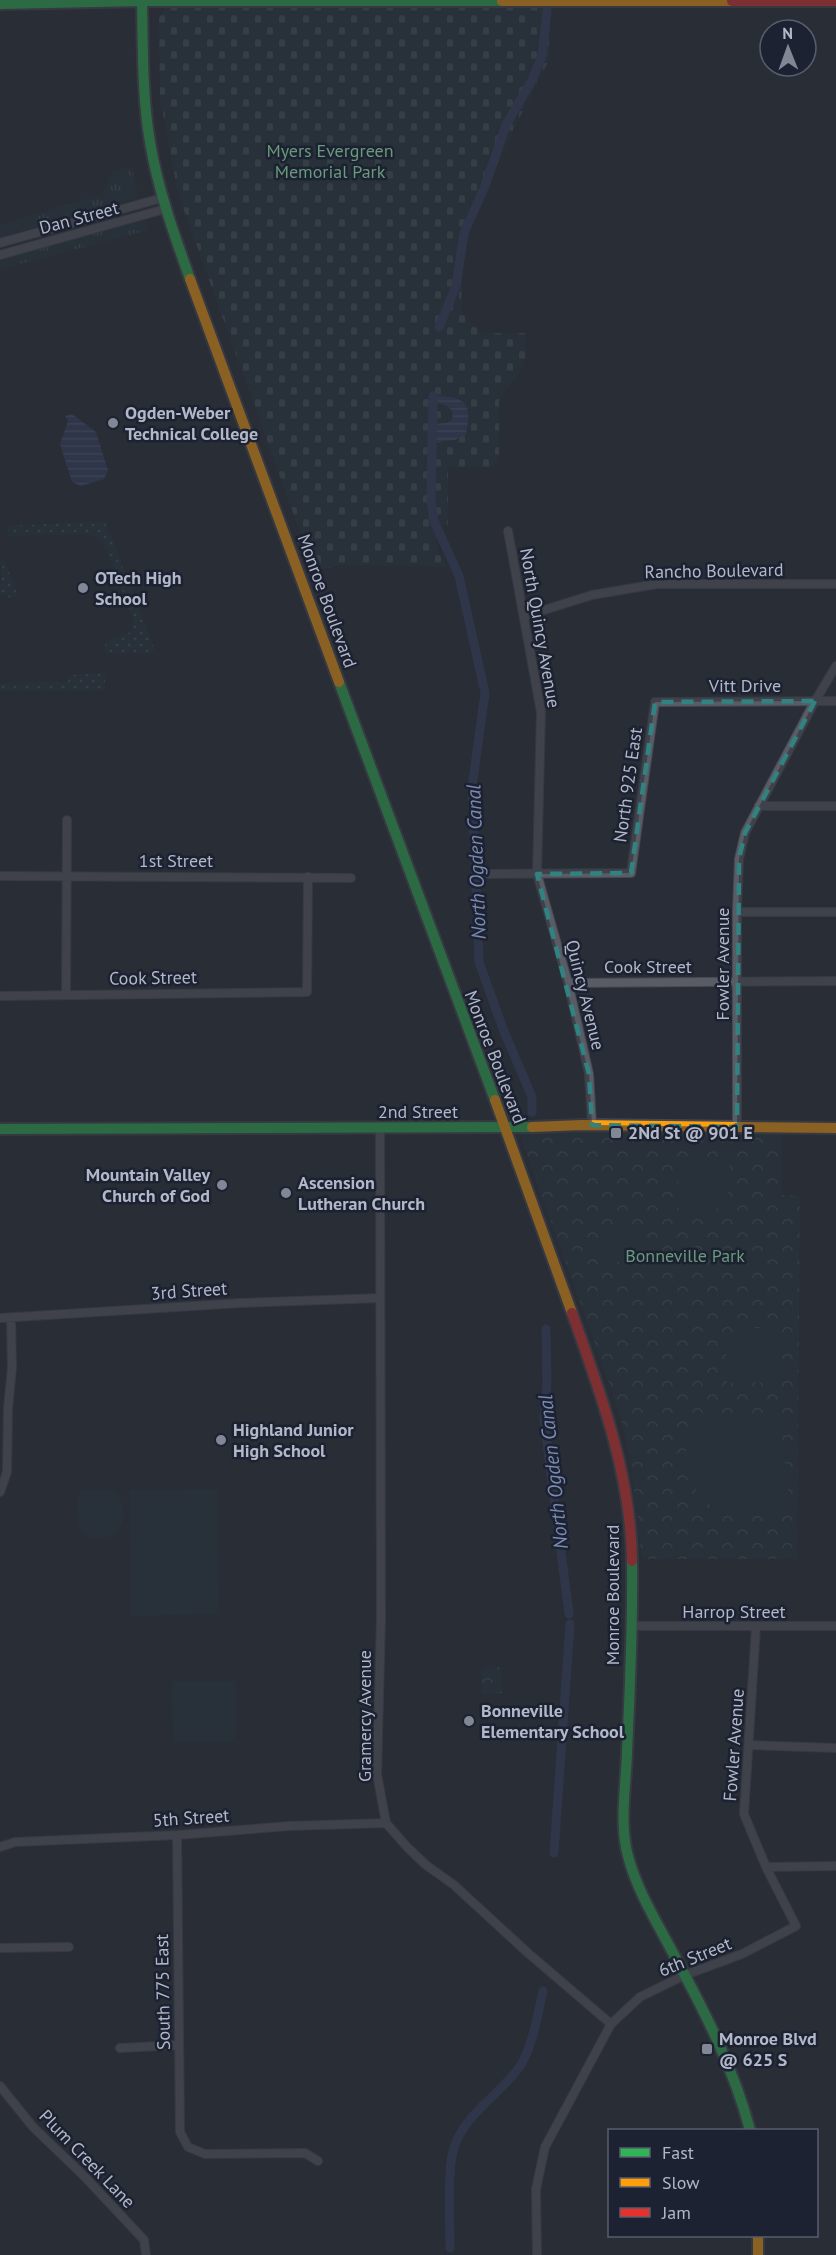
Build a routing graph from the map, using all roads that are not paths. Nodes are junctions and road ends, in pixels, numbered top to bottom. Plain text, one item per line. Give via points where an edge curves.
1 (620, 0) edge
2 (142, 1) edge
3 (836, 1) edge
4 (0, 4) edge
5 (164, 203) junction
6 (0, 243) edge
7 (0, 255) edge
8 (508, 531) dead end
9 (836, 584) edge
10 (525, 616) junction
11 (836, 666) edge
12 (815, 701) junction
13 (836, 701) edge
14 (655, 702) joint
15 (759, 806) junction
16 (836, 806) edge
17 (67, 820) dead end
18 (488, 874) dead end
19 (537, 874) junction
20 (0, 876) edge
21 (68, 876) junction
22 (308, 877) junction
23 (351, 878) dead end
24 (737, 912) junction
25 (836, 912) edge
26 (836, 981) edge
27 (568, 982) junction
28 (738, 982) junction
29 (66, 994) junction
30 (0, 996) edge
31 (592, 1125) junction
32 (737, 1127) junction
33 (380, 1128) junction
34 (504, 1128) junction
35 (836, 1128) edge
36 (0, 1129) edge
37 (380, 1298) junction
38 (11, 1317) junction
39 (0, 1318) edge
40 (0, 1492) edge
41 (632, 1626) junction
42 (836, 1626) edge
43 (756, 1627) junction
44 (749, 1745) junction
45 (836, 1748) edge
46 (386, 1823) junction
47 (177, 1835) junction
48 (0, 1847) edge
49 (836, 1866) edge
50 (765, 1867) junction
51 (795, 1926) joint
52 (69, 1947) dead end
53 (0, 1948) edge
54 (685, 1975) junction
55 (611, 2024) junction
56 (178, 2045) junction
57 (120, 2048) dead end
58 (0, 2086) edge
59 (750, 2129) edge
60 (318, 2161) dead end
61 (758, 2237) edge
62 (146, 2255) edge
63 (537, 2255) edge
64 (758, 2255) edge

1 - 2 main road
1 - 3 main road
2 - 4 main road
2 - 5 main road, Monroe Boulevard via 144,87 150,142
5 - 6 street, Dan Street
5 - 7 street, Dan Street
5 - 34 main road, Monroe Boulevard
8 - 10 street, North Quincy Avenue
9 - 10 street, Rancho Boulevard via 657,584 592,595
10 - 19 street, North Quincy Avenue via 541,712
11 - 12 street, Fowler Avenue
12 - 13 street, Vitt Drive
12 - 14 street, Vitt Drive
12 - 15 street, Fowler Avenue
14 - 19 street, North 925 East via 631,873
15 - 16 street
15 - 24 street, Fowler Avenue via 745,833 739,859
17 - 21 street
18 - 19 street
19 - 27 street, Quincy Avenue
20 - 21 street, 1st Street
21 - 22 street, 1st Street
21 - 29 street
22 - 23 street, 1st Street
22 - 29 street, Cook Street via 307,992
24 - 25 street
24 - 28 street, Fowler Avenue
26 - 28 street, Cook Street
27 - 28 street, Cook Street
27 - 31 street, Quincy Avenue via 589,1074
28 - 32 street, Fowler Avenue
29 - 30 street, Cook Street
31 - 32 main road, 2nd Street
31 - 34 main road, 2nd Street
32 - 35 main road, 2nd Street
33 - 34 main road, 2nd Street
33 - 36 main road, 2nd Street
33 - 37 street, Gramercy Avenue
34 - 41 main road, Monroe Boulevard via 611,1425 632,1533
37 - 38 street, 3rd Street
37 - 46 street, Gramercy Avenue via 381,1622 377,1774
38 - 39 street, 3rd Street
38 - 40 street via 7,1472
41 - 43 street, Harrop Street
41 - 54 main road, Monroe Boulevard via 625,1840 637,1883
42 - 43 street, Harrop Street
43 - 44 street, Fowler Avenue
44 - 45 street
44 - 50 street, Fowler Avenue via 744,1814
46 - 47 street, 5th Street
46 - 55 street via 426,1865 454,1885
47 - 48 street, 5th Street via 15,1842
47 - 56 street, South 775 East
49 - 50 street
50 - 51 street, Fowler Avenue
51 - 54 street, 6th Street via 742,1954
52 - 53 street
54 - 55 street, 6th Street via 640,1997
54 - 59 main road, Monroe Boulevard via 730,2071
55 - 63 street via 545,2147 536,2189
56 - 57 street
56 - 60 street, South 775 East via 180,2132 188,2147 205,2154 305,2153
58 - 62 street, Plum Creek Lane via 33,2127 144,2240
61 - 64 main road

